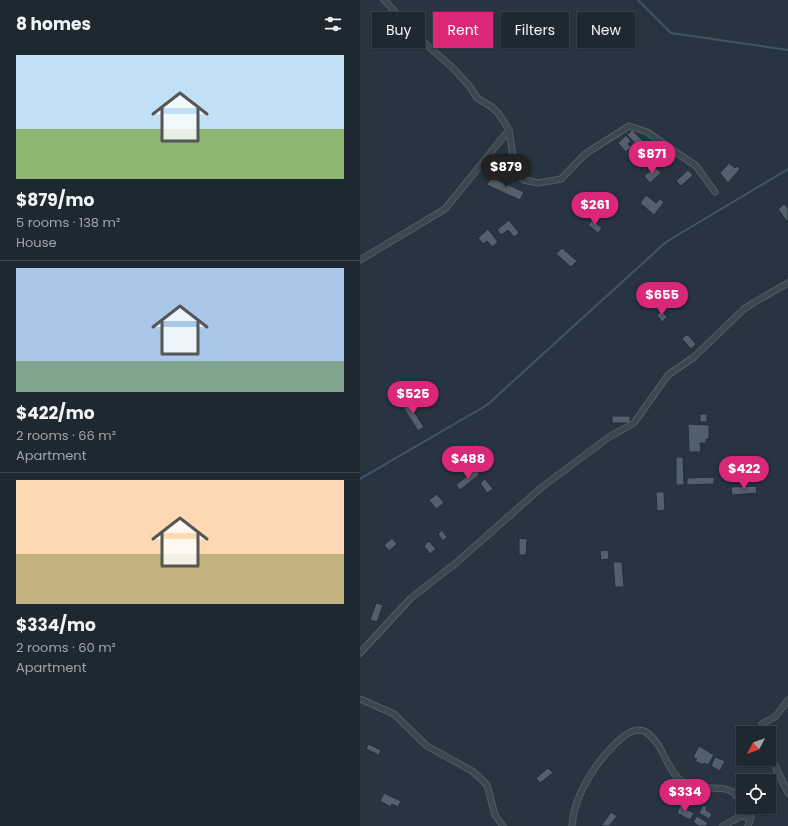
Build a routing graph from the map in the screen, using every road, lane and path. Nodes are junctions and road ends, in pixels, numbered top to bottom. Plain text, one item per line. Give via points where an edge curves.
1 (384, 0) edge
2 (509, 130) junction
3 (715, 192) dead end
4 (360, 260) edge
5 (788, 283) edge
6 (360, 653) edge
7 (360, 700) edge
8 (788, 700) edge
9 (762, 726) edge
10 (775, 766) edge
11 (788, 792) edge
12 (736, 796) edge
13 (749, 814) edge
14 (751, 818) junction
15 (503, 826) edge
16 (572, 826) edge
17 (723, 826) edge
18 (748, 826) edge

1 - 2 street via 454,69 477,98 499,114
2 - 3 street via 515,169 519,177 531,183 561,179 585,154 629,126 647,132 696,166
2 - 4 street via 445,209
5 - 6 street via 744,309 694,357 668,375 634,423 608,437 542,487 456,563 411,598
7 - 15 street via 394,714 428,746 479,777 487,785 495,815
8 - 9 street via 776,716
10 - 11 street
12 - 16 street via 733,792 720,788 695,789 684,783 651,736 645,731 634,730 625,734 588,778 578,799
13 - 14 street
14 - 17 street via 742,816
14 - 18 street

